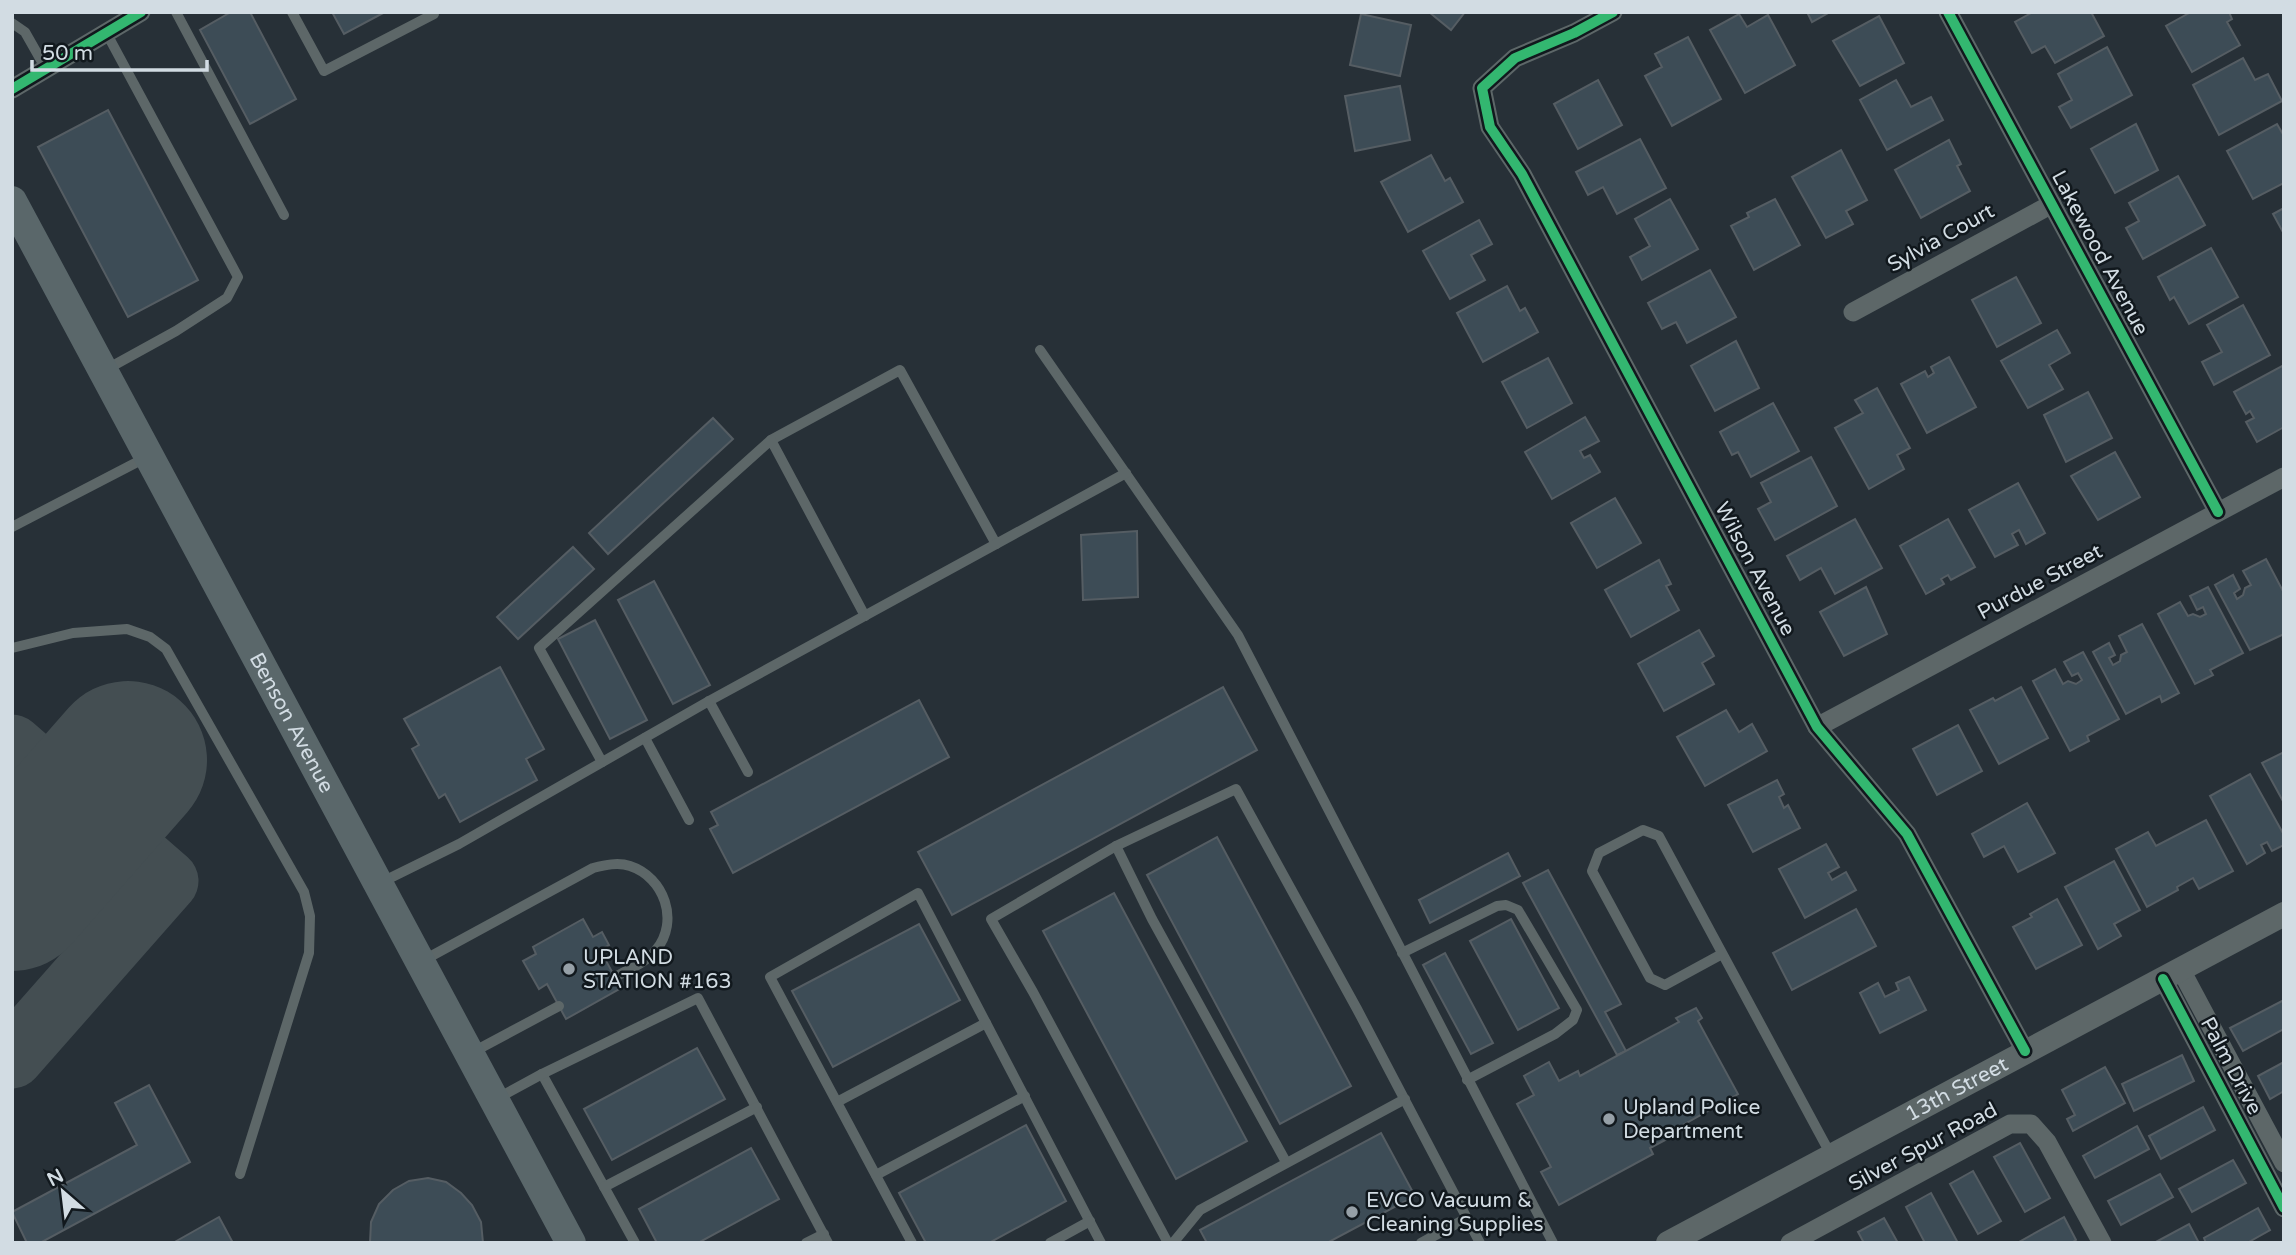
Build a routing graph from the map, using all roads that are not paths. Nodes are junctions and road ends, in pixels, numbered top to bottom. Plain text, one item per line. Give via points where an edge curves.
1 (141, 12) edge
2 (176, 12) edge
3 (292, 12) edge
4 (1613, 12) edge
5 (1948, 12) edge
6 (435, 14) edge
7 (12, 23) edge
8 (107, 34) junction
9 (46, 69) junction
10 (12, 89) edge
11 (12, 201) edge
12 (2052, 204) junction
13 (284, 215) dead end
14 (1853, 312) dead end
15 (1040, 350) dead end
16 (103, 370) junction
17 (771, 440) junction
18 (149, 456) junction
19 (1126, 473) junction
20 (2284, 477) edge
21 (2218, 512) junction
22 (12, 527) edge
23 (996, 544) junction
24 (865, 616) junction
25 (12, 648) edge
26 (709, 701) junction
27 (1817, 727) junction
28 (645, 738) junction
29 (602, 762) junction
30 (748, 772) dead end
31 (689, 820) dead end
32 (1116, 846) junction
33 (378, 883) junction
34 (2284, 914) edge
35 (1402, 953) junction
36 (1722, 954) junction
37 (420, 961) junction
38 (2172, 974) junction
39 (615, 976) dead end
40 (559, 1006) dead end
41 (986, 1023) junction
42 (2025, 1051) junction
43 (2224, 1051) junction
44 (470, 1054) junction
45 (2206, 1061) junction
46 (542, 1074) junction
47 (1467, 1080) junction
48 (1025, 1096) junction
49 (2249, 1098) junction
50 (1405, 1099) junction
51 (495, 1100) junction
52 (837, 1102) junction
53 (757, 1107) junction
54 (2232, 1109) junction
55 (1831, 1156) junction
56 (2280, 1156) edge
57 (2258, 1159) junction
58 (1286, 1162) junction
59 (240, 1174) dead end
60 (876, 1175) junction
61 (604, 1187) junction
62 (2284, 1207) edge
63 (1467, 1218) junction
64 (1090, 1221) junction
65 (826, 1238) edge
66 (571, 1243) edge
67 (635, 1243) edge
68 (806, 1243) edge
69 (912, 1243) edge
70 (1050, 1243) edge
71 (1101, 1243) edge
72 (1171, 1243) edge
73 (1421, 1243) edge
74 (1480, 1243) edge
75 (1553, 1243) edge
76 (1668, 1243) edge
77 (1790, 1243) edge
78 (2102, 1243) edge

1 - 8 street
2 - 13 lane
3 - 6 lane via 324,71
4 - 27 street, Wilson Avenue via 1515,58 1482,88 1490,127 1522,174
5 - 12 street, Lakewood Avenue
7 - 9 lane via 25,32
8 - 9 street
8 - 16 lane via 238,277 227,298
9 - 10 street
11 - 16 main road, Benson Avenue
12 - 14 street, Sylvia Court
12 - 21 street, Lakewood Avenue
15 - 19 lane
16 - 18 main road, Benson Avenue
17 - 23 lane via 901,370
17 - 24 lane
17 - 29 lane via 539,648
18 - 22 lane
18 - 33 main road, Benson Avenue
19 - 23 lane
19 - 35 lane via 1238,635
20 - 21 street, Purdue Street
21 - 27 street, Purdue Street
23 - 24 lane
24 - 26 lane
25 - 59 lane via 73,633 127,629 166,649 304,892 310,916 309,953
26 - 28 lane
26 - 30 lane
27 - 42 street, Wilson Avenue via 1907,834
28 - 29 lane
28 - 31 lane
29 - 33 lane via 459,844
32 - 50 lane via 1236,789
32 - 58 lane
32 - 72 lane via 991,919
33 - 37 main road, Benson Avenue
34 - 38 street, 13th Street
35 - 47 lane
35 - 47 lane via 1506,905 1518,910 1577,1010 1573,1020 1555,1034
36 - 36 lane via 1659,836 1643,830 1600,853 1592,871 1650,978 1665,985
36 - 55 lane
37 - 39 lane via 593,868 628,865 657,884 668,917 657,950
37 - 44 main road, Benson Avenue
38 - 42 street, 13th Street
38 - 43 street, Palm Drive
38 - 45 street, Palm Drive
40 - 44 lane
41 - 48 lane
41 - 52 lane
41 - 52 lane via 918,893 770,977
42 - 55 street, 13th Street
43 - 45 street, Palm Drive
43 - 49 street, Palm Drive
44 - 51 main road, Benson Avenue
45 - 54 street, Palm Drive
46 - 51 lane
46 - 53 lane via 698,998
46 - 61 lane
47 - 75 lane
48 - 60 lane
48 - 64 lane
49 - 54 street, Palm Drive
49 - 56 street, Palm Drive
50 - 58 lane
50 - 63 lane
51 - 66 main road, Benson Avenue
52 - 60 lane
53 - 61 lane
53 - 65 lane
54 - 57 street, Palm Drive
55 - 76 street, 13th Street
56 - 57 street, Palm Drive
57 - 62 street, Palm Drive
58 - 72 lane via 1200,1210
60 - 69 lane
61 - 67 lane
63 - 73 lane
63 - 74 lane
64 - 70 lane
64 - 71 lane
65 - 68 lane
77 - 78 street, Silver Spur Road via 2010,1124 2031,1124 2047,1142

